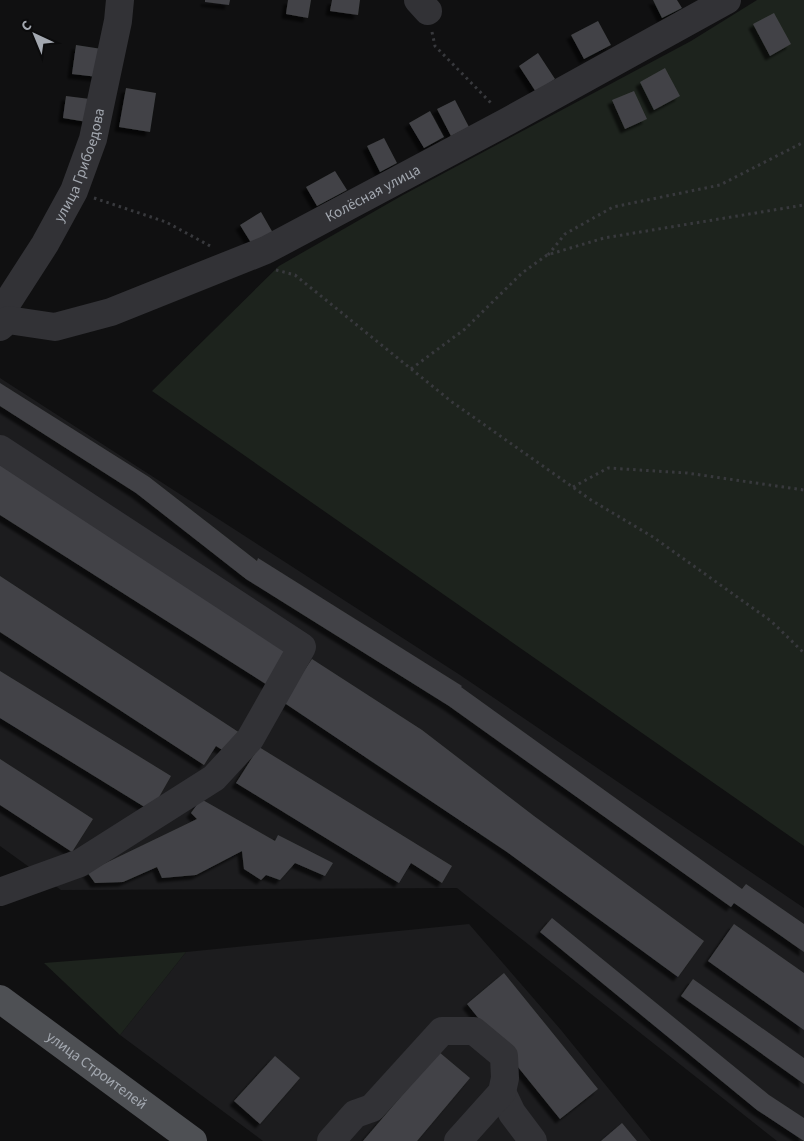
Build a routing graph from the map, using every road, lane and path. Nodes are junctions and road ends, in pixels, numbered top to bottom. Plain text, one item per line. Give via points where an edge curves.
1 (120, 0) edge
2 (727, 0) edge
3 (435, 46) dead end
4 (508, 121) junction
5 (804, 142) edge
6 (74, 191) junction
7 (804, 205) edge
8 (548, 255) junction
9 (238, 260) junction
10 (276, 270) dead end
11 (0, 314) edge
12 (0, 328) edge
13 (411, 369) junction
14 (0, 449) edge
15 (573, 487) junction
16 (804, 490) edge
17 (804, 653) edge
18 (0, 892) edge
19 (0, 999) edge
20 (502, 1092) junction
21 (193, 1141) edge
22 (331, 1141) edge
23 (458, 1141) edge
24 (533, 1141) edge

1 - 6 street, улица Грибоедова via 93,139
2 - 4 street, Колёсная улица
3 - 4 path
4 - 9 street, Колёсная улица via 275,245
5 - 8 path via 720,184 613,207 564,234
6 - 9 path via 166,222
6 - 11 street, улица Грибоедова via 46,244
7 - 8 path via 604,238
8 - 13 path via 522,273 465,329
9 - 12 street, Колёсная улица via 102,314 55,327 8,320
10 - 13 path via 295,275
13 - 15 path via 452,402
14 - 18 street via 302,646 250,739 214,778 80,863
15 - 16 path via 608,468 687,473
15 - 17 path via 653,538 770,621
19 - 21 main road, улица Строителей
20 - 22 street via 504,1056 474,1031 442,1031 372,1108 355,1114
20 - 23 street
20 - 24 street via 512,1113

